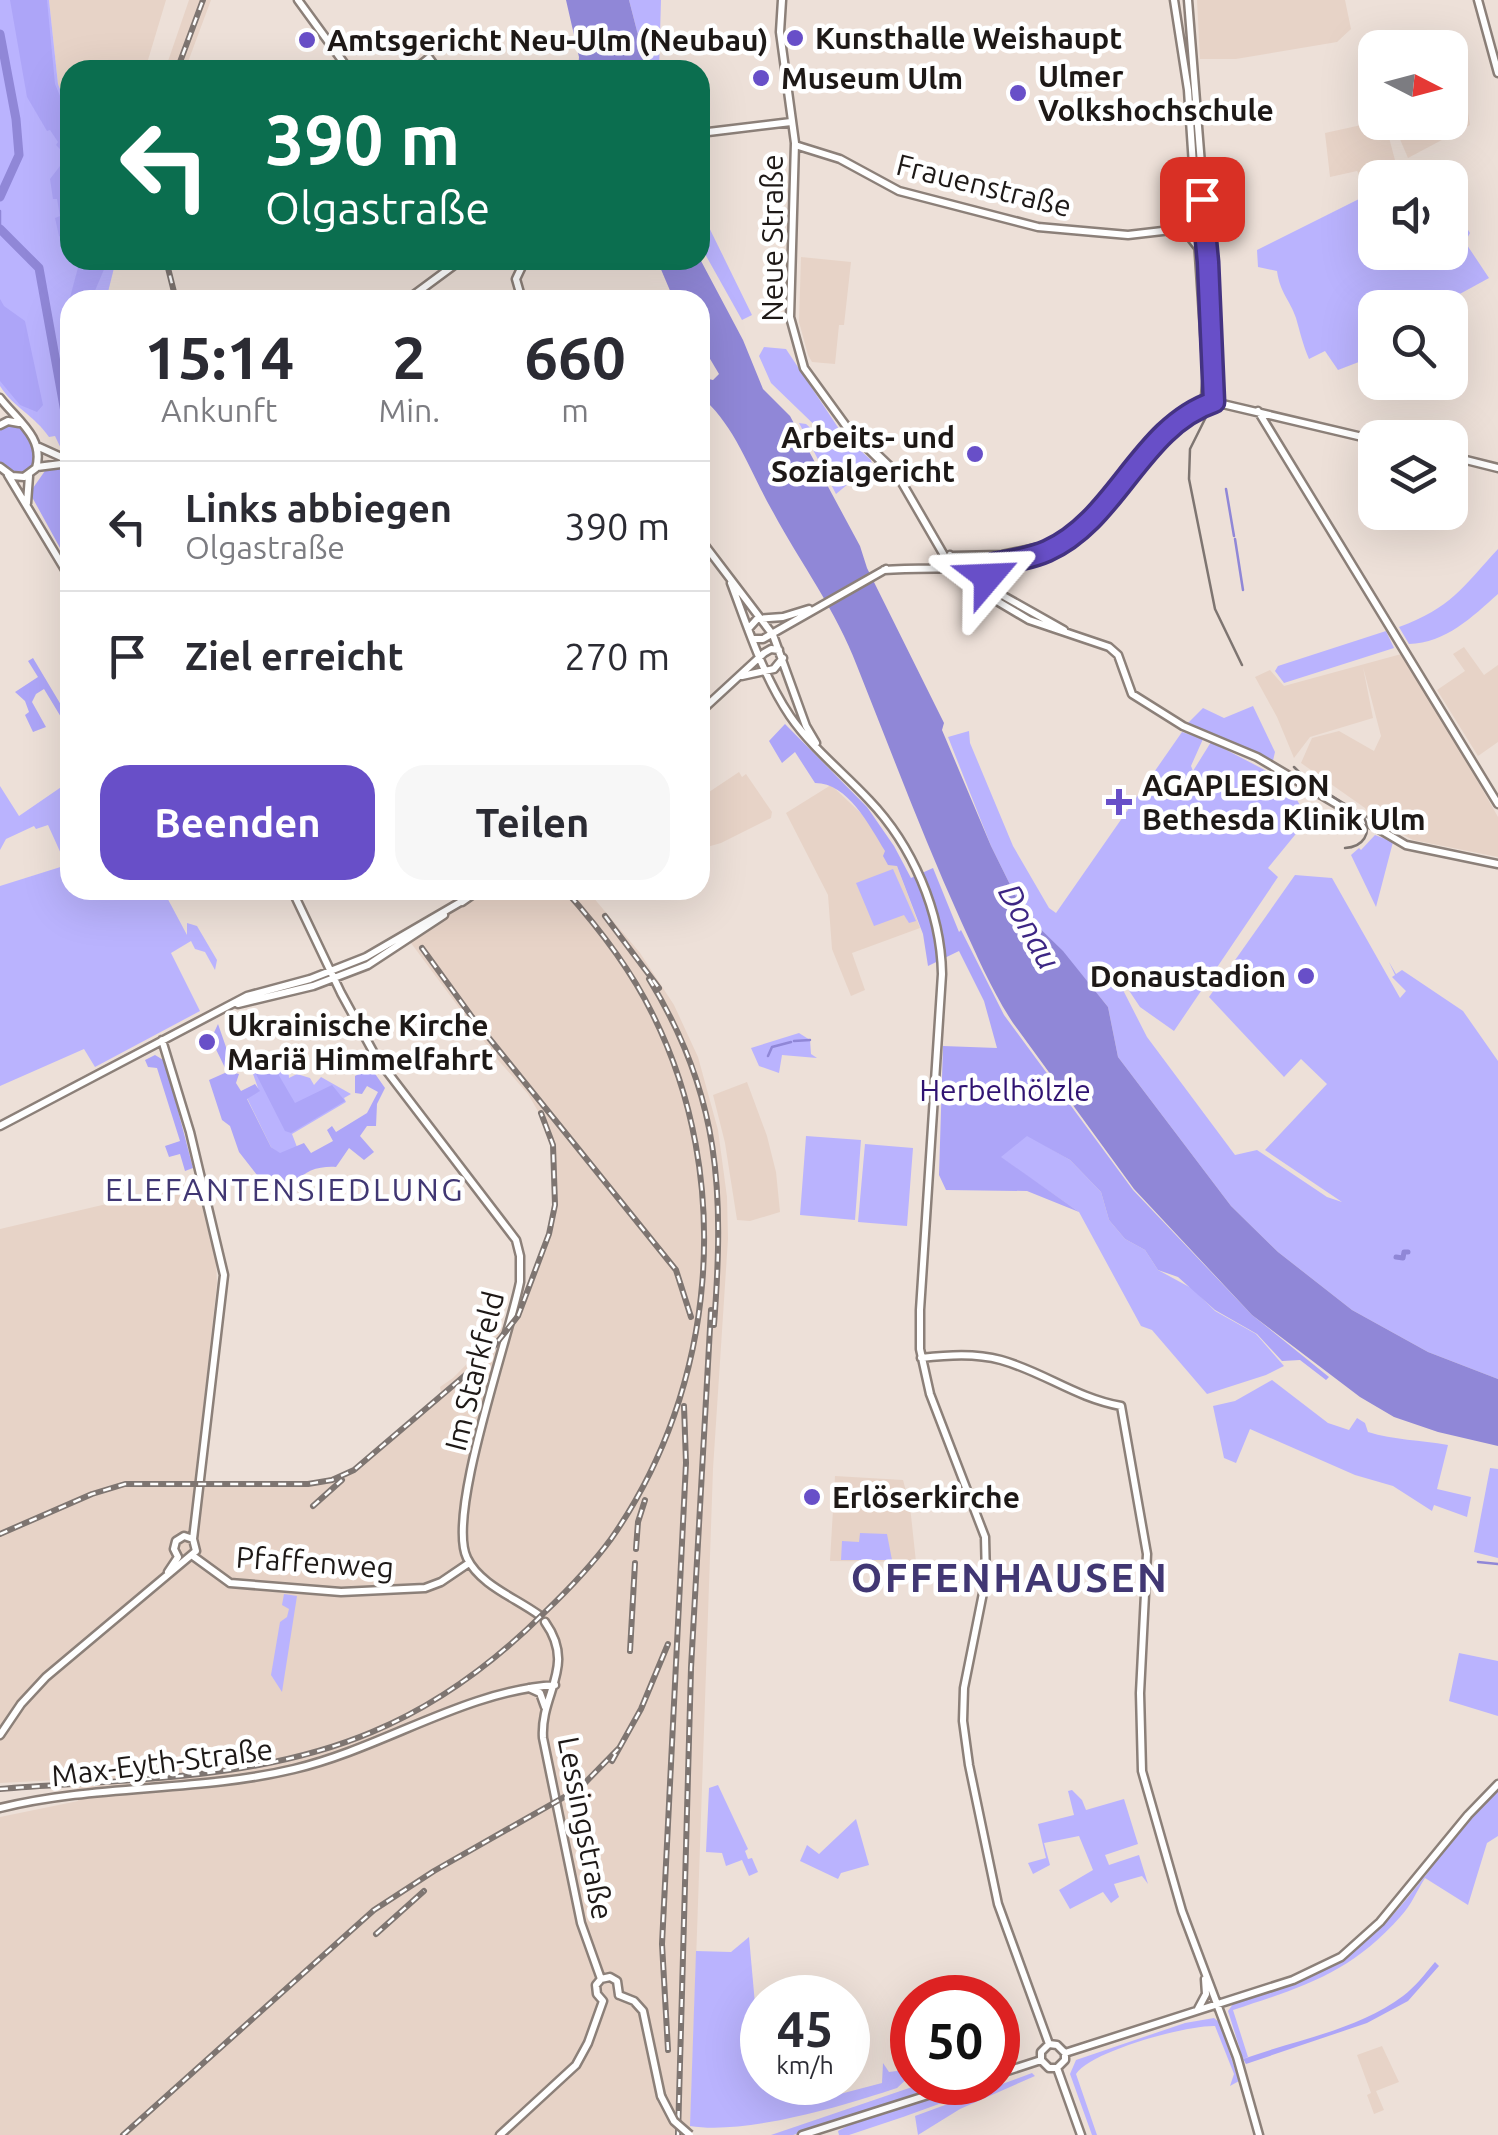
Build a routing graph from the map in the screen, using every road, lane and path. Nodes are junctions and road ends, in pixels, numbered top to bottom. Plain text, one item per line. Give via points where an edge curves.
1 (298, 0) edge
2 (782, 0) edge
3 (1174, 0) edge
4 (1188, 0) edge
5 (1478, 0) edge
6 (342, 60) edge
7 (1498, 72) edge
8 (791, 122) junction
9 (710, 133) edge
10 (795, 145) junction
11 (1201, 227) junction
12 (1169, 232) junction
13 (1199, 252) junction
14 (448, 270) edge
15 (420, 290) edge
16 (0, 398) edge
17 (1214, 402) junction
18 (1204, 406) junction
19 (1258, 411) junction
20 (1272, 414) junction
21 (20, 423) junction
22 (0, 425) edge
23 (1271, 432) junction
24 (1358, 436) edge
25 (38, 446) junction
26 (60, 457) edge
27 (1468, 460) edge
28 (60, 464) edge
29 (0, 467) edge
30 (1498, 468) edge
31 (33, 471) junction
32 (8, 474) junction
33 (28, 509) junction
34 (710, 553) edge
35 (1026, 554) junction
36 (980, 556) junction
37 (949, 557) junction
38 (60, 562) edge
39 (994, 564) junction
40 (952, 569) junction
41 (962, 570) junction
42 (882, 571) junction
43 (731, 582) junction
44 (996, 591) junction
45 (817, 606) junction
46 (763, 618) junction
47 (1065, 631) junction
48 (772, 633) junction
49 (750, 635) junction
50 (782, 654) junction
51 (760, 656) junction
52 (766, 670) junction
53 (736, 678) junction
54 (710, 703) edge
55 (828, 760) junction
56 (1498, 804) edge
57 (1498, 864) edge
58 (297, 900) edge
59 (464, 900) edge
60 (332, 975) junction
61 (162, 1040) junction
62 (0, 1126) edge
63 (922, 1358) junction
64 (192, 1539) junction
65 (194, 1555) junction
66 (181, 1558) junction
67 (469, 1563) junction
68 (539, 1615) dead end
69 (545, 1622) dead end
70 (555, 1685) junction
71 (523, 1688) junction
72 (544, 1719) junction
73 (0, 1735) edge
74 (1498, 1784) edge
75 (0, 1808) edge
76 (1204, 1973) junction
77 (601, 1980) junction
78 (619, 1995) junction
79 (603, 2000) junction
80 (1218, 2004) junction
81 (1192, 2012) junction
82 (1049, 2044) junction
83 (1064, 2053) junction
84 (1041, 2060) junction
85 (1020, 2067) edge
86 (1058, 2068) junction
87 (897, 2105) edge
88 (500, 2135) edge
89 (690, 2135) edge
90 (802, 2135) edge
91 (1081, 2135) edge
92 (1259, 2135) edge

1 - 6 street
2 - 8 street, Neue Straße
3 - 11 street
4 - 11 street
5 - 7 street
8 - 9 street
8 - 10 street, Neue Straße
10 - 12 street, Frauenstraße via 840,159 897,190 1030,226 1121,235
10 - 37 street, Neue Straße via 789,290 794,342 813,383 909,492
11 - 12 street, Frauenstraße
11 - 13 street
11 - 17 street
12 - 13 street via 1190,237
13 - 18 street
14 - 15 street
16 - 21 street
17 - 18 street
17 - 19 street
18 - 35 street via 1160,438 1094,517 1062,542
19 - 20 street
19 - 23 street
20 - 23 street
20 - 24 street
21 - 22 street
21 - 25 street
23 - 56 street
25 - 26 street
25 - 31 street
27 - 30 street
28 - 31 street
29 - 32 street
31 - 32 street via 20,478
31 - 33 street
32 - 33 street
33 - 38 street
34 - 43 street
35 - 36 street
35 - 39 street
36 - 37 street
36 - 41 street
37 - 40 street
37 - 41 street
37 - 42 street via 937,567
39 - 41 street
39 - 44 street via 988,577
40 - 41 street
40 - 42 street
41 - 44 street
41 - 47 street via 1016,613
42 - 45 street
43 - 46 street
43 - 49 street
44 - 47 street
45 - 46 street
45 - 48 street
46 - 48 street
46 - 49 street via 750,622
47 - 57 street via 1113,649 1129,688 1182,726 1272,765 1406,845
48 - 49 street via 760,640
48 - 50 street
49 - 51 street
50 - 51 street via 771,648
50 - 52 street via 777,667
50 - 55 street via 806,726
51 - 52 street
51 - 53 street
52 - 53 street
52 - 55 street via 790,716
53 - 54 street
55 - 63 street via 895,834 939,936
58 - 60 street, Im Starkfeld
59 - 60 street
60 - 61 street via 248,996
60 - 67 street, Im Starkfeld via 391,1078 519,1249 518,1292 464,1507 461,1537
61 - 62 street
61 - 64 street via 224,1275
63 - 76 street via 996,1359 1121,1406 1147,1554 1142,1771
63 - 82 street via 985,1537 986,1578 964,1688 965,1743 998,1904
64 - 65 street
64 - 66 street via 176,1541
65 - 66 street
65 - 67 street, Pfaffenweg via 235,1584 341,1592 433,1586
66 - 73 street via 46,1677
67 - 68 street
69 - 70 street via 558,1650
70 - 71 street, Max-Eyth-Straße
70 - 72 street, Lessingstraße
71 - 72 street via 540,1694
71 - 75 street, Max-Eyth-Straße via 280,1773
72 - 77 street, Lessingstraße via 574,1892
74 - 80 street via 1356,1946 1309,1974
76 - 80 street
76 - 81 street via 1206,1994
77 - 78 street via 617,1980
77 - 79 street, Lessingstraße via 596,1990
78 - 79 street
78 - 89 street, bridge via 642,2011 661,2096
79 - 88 street, Lessingstraße via 576,2065
80 - 81 street
80 - 92 street
81 - 83 street
82 - 83 street
82 - 84 street
83 - 86 street
84 - 85 street
84 - 86 street
86 - 91 street
87 - 90 street

